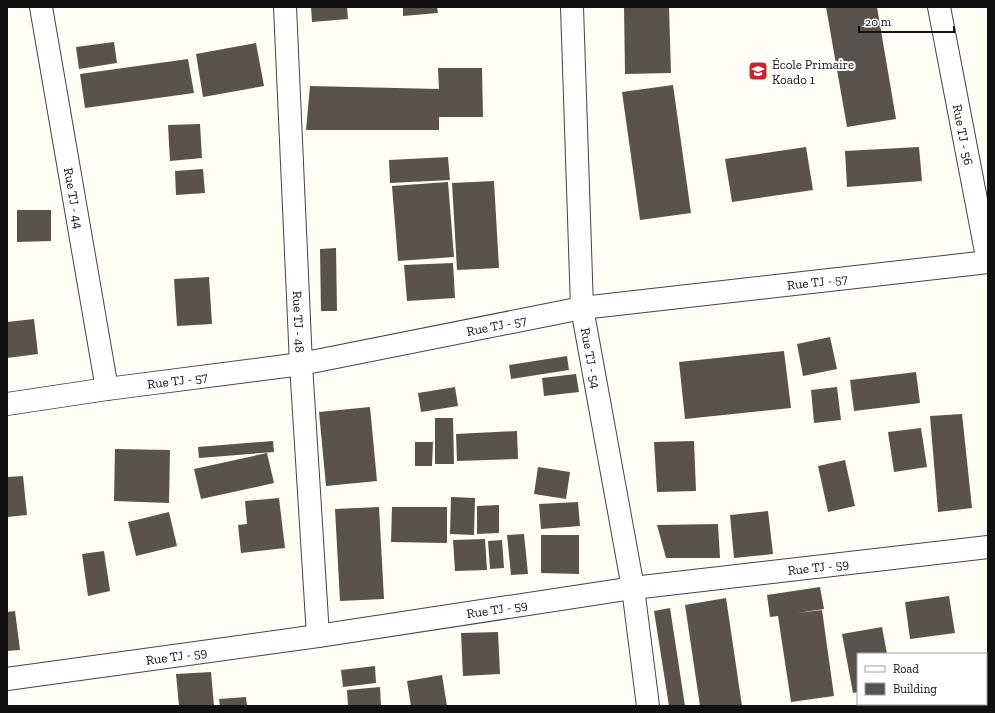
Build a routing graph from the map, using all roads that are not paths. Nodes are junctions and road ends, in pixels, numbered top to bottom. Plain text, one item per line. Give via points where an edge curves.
1 (41, 7) edge
2 (285, 7) edge
3 (572, 7) edge
4 (939, 7) edge
5 (988, 262) edge
6 (582, 308) junction
7 (301, 364) junction
8 (107, 389) junction
9 (7, 404) edge
10 (988, 547) edge
11 (633, 588) junction
12 (318, 636) junction
13 (7, 680) edge
14 (648, 706) edge

1 - 8 street, Rue TJ - 44
2 - 7 street, Rue TJ - 48
3 - 6 street, Rue TJ - 54
4 - 5 street, Rue TJ - 56
5 - 6 street, Rue TJ - 57
6 - 7 street, Rue TJ - 57
6 - 11 street, Rue TJ - 54
7 - 8 street, Rue TJ - 57
7 - 12 street, Rue TJ - 48
8 - 9 street, Rue TJ - 57
10 - 11 street, Rue TJ - 59
11 - 12 street, Rue TJ - 59
11 - 14 street, Rue TJ - 54
12 - 13 street, Rue TJ - 59

